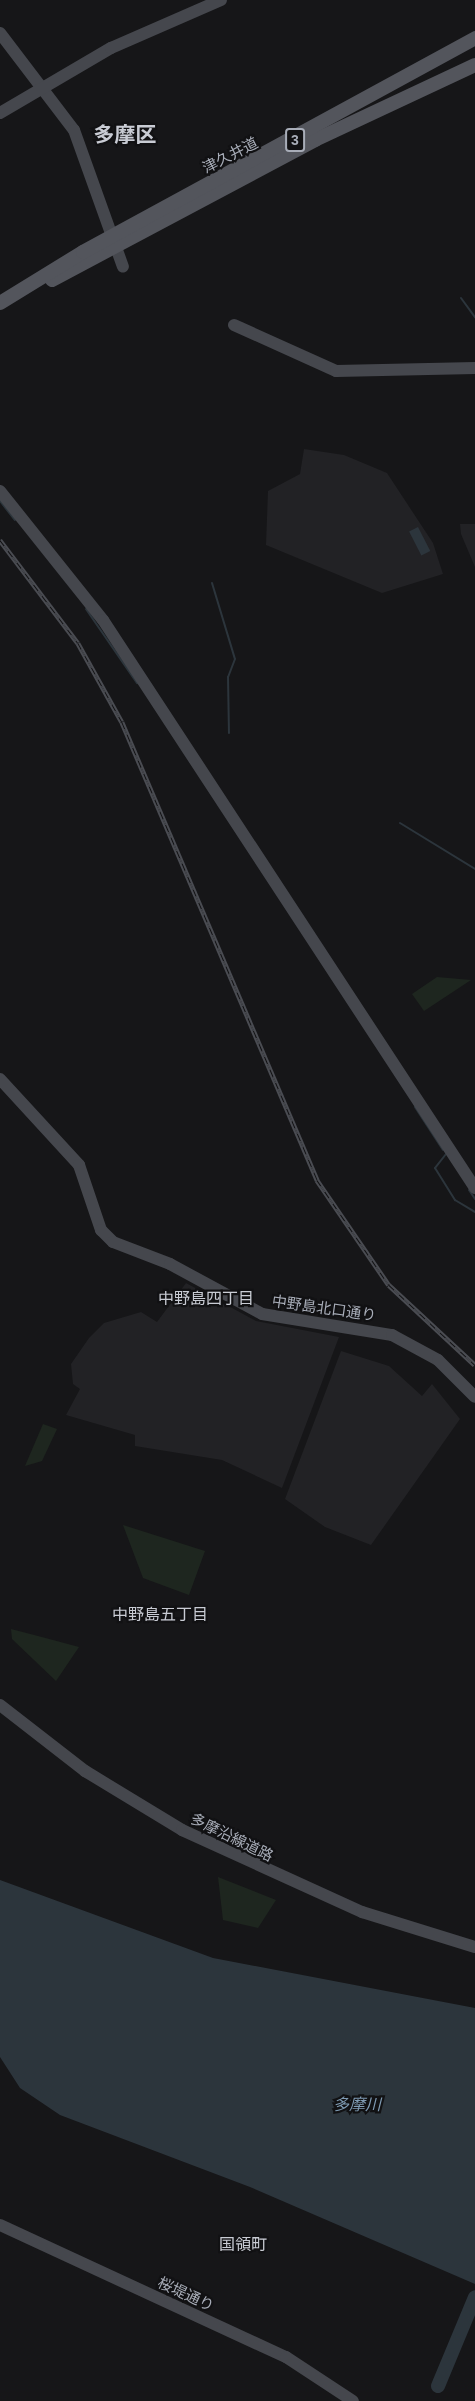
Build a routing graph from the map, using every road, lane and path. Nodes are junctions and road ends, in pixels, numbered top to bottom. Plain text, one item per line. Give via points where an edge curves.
1 (221, 0) edge
2 (0, 33) edge
3 (474, 40) edge
4 (475, 65) edge
5 (44, 85) junction
6 (0, 113) edge
7 (113, 242) junction
8 (123, 267) dead end
9 (0, 303) edge
10 (0, 308) edge
11 (234, 326) dead end
12 (475, 368) edge
13 (0, 491) edge
14 (0, 1079) edge
15 (475, 1188) edge
16 (475, 1397) edge
17 (0, 1705) edge
18 (475, 1947) edge
19 (0, 2225) edge
20 (353, 2401) edge

1 - 5 street
2 - 5 street
3 - 7 main road, 津久井道 / 3
4 - 7 main road, 津久井道 / 3
5 - 6 street
5 - 7 street via 74,130
7 - 8 street
7 - 9 main road, 津久井道 / 3
7 - 10 main road, 津久井道 / 3
11 - 12 street via 336,371
13 - 15 street via 103,620
14 - 16 street, 中野島北口通り via 79,1166 101,1230 113,1242 170,1264 262,1314 393,1335 438,1360
17 - 18 street, 多摩沿線道路 via 85,1771 182,1830 362,1912
19 - 20 street, 桜堤通り via 286,2357

